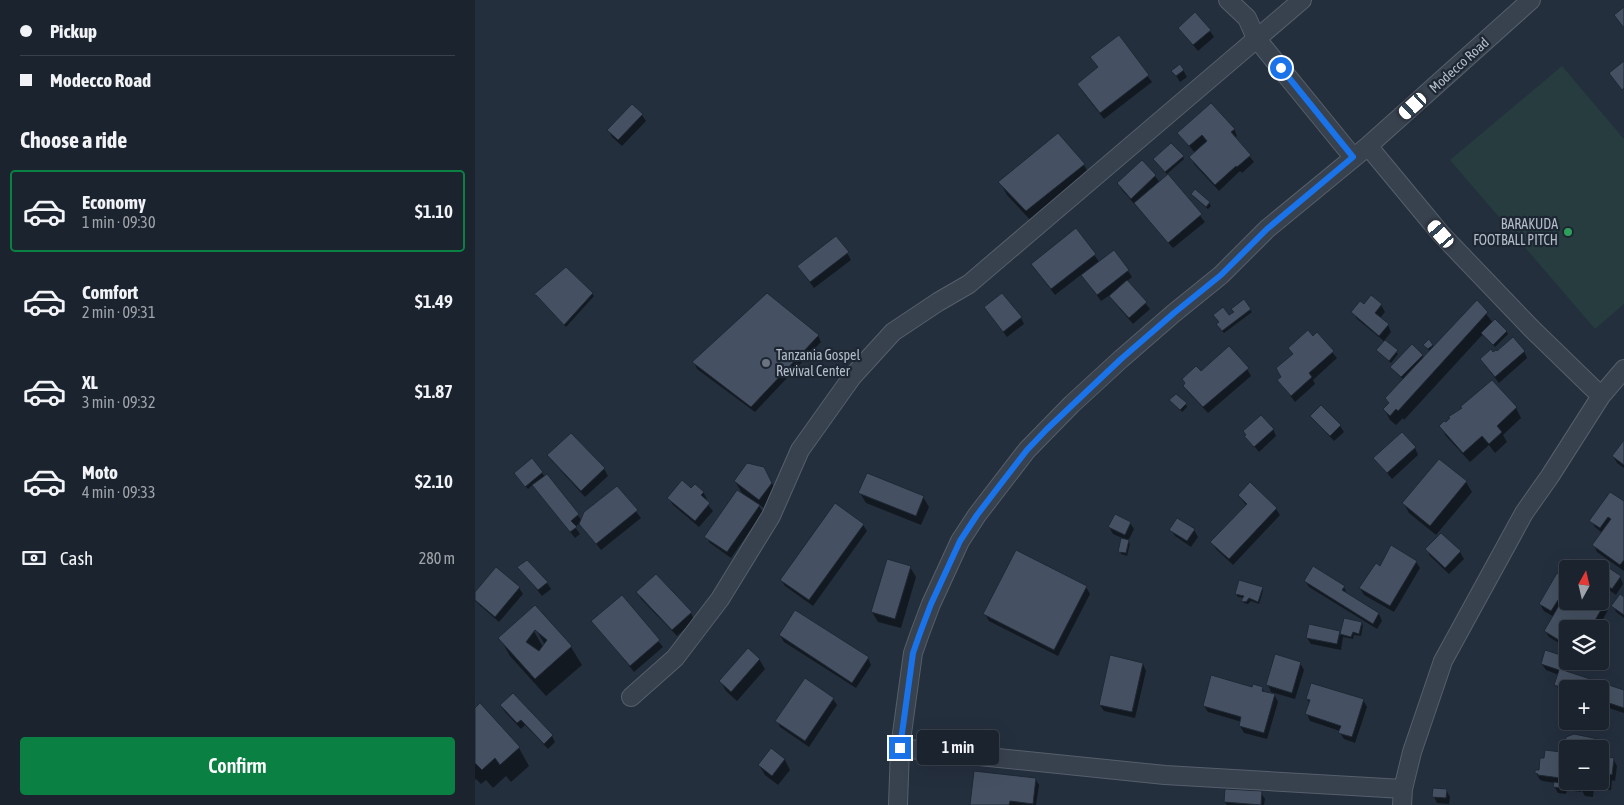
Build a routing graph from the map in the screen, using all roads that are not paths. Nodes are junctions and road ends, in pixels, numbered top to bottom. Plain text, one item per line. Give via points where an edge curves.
1 (1228, 0) edge
2 (1302, 0) edge
3 (1531, 0) edge
4 (1256, 38) junction
5 (1368, 146) junction
6 (1353, 157) junction
7 (1624, 369) edge
8 (1601, 396) junction
9 (631, 697) dead end
10 (900, 748) junction
11 (1403, 797) edge
12 (898, 805) edge

1 - 4 street via 1247,18
2 - 4 street
3 - 5 street, Modecco Road
4 - 6 street
4 - 9 street via 969,284 893,332 852,377 800,450 771,516 720,599 675,658
5 - 6 street, Modecco Road
5 - 8 street via 1441,234
6 - 10 street, Modecco Road via 1121,359 1047,429 1003,481 960,541 931,604 913,653
7 - 8 street
8 - 11 street via 1524,513 1443,661 1418,731
10 - 11 street
10 - 12 street, Modecco Road

